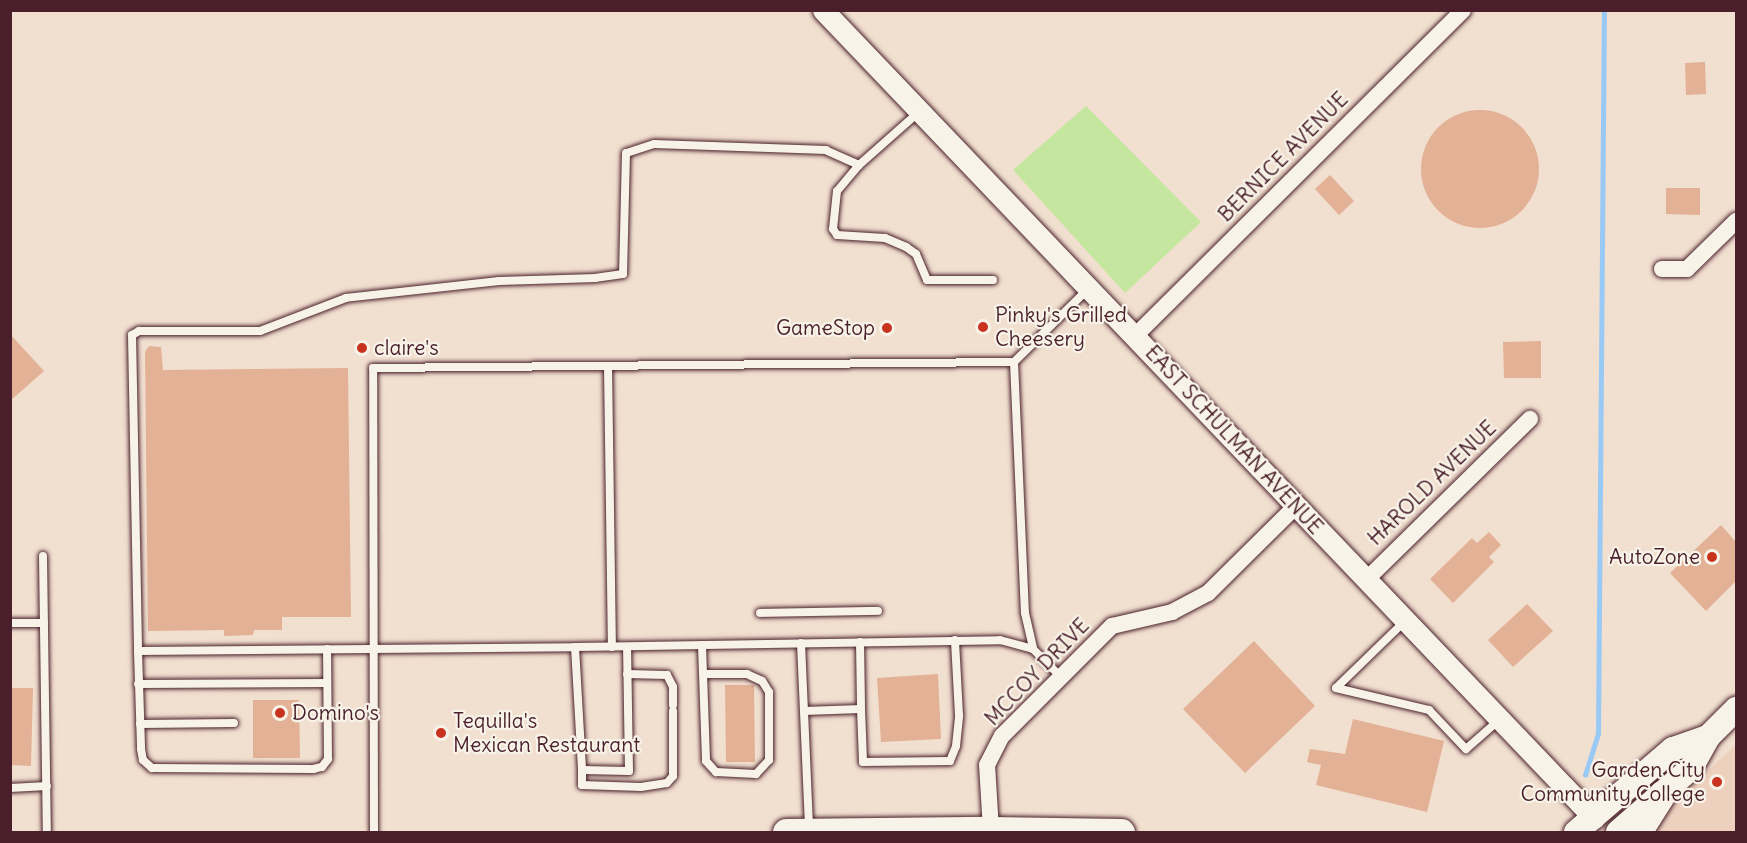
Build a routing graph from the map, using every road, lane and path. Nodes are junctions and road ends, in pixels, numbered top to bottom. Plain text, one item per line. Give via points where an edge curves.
1 (823, 10) edge
2 (1463, 10) edge
3 (920, 111) junction
4 (859, 165) junction
5 (1737, 221) edge
6 (1662, 269) dead end
7 (993, 280) dead end
8 (1089, 288) junction
9 (1135, 336) junction
10 (1014, 362) junction
11 (608, 366) junction
12 (1530, 419) dead end
13 (1296, 506) junction
14 (43, 556) dead end
15 (1366, 580) junction
16 (878, 610) dead end
17 (760, 613) dead end
18 (1405, 621) junction
19 (10, 623) edge
20 (44, 623) junction
21 (955, 640) junction
22 (860, 642) junction
23 (801, 643) junction
24 (702, 645) junction
25 (627, 646) junction
26 (575, 647) junction
27 (612, 647) junction
28 (327, 649) junction
29 (373, 649) junction
30 (1033, 649) junction
31 (138, 651) junction
32 (627, 674) junction
33 (703, 674) junction
34 (1061, 677) junction
35 (327, 683) junction
36 (138, 684) junction
37 (861, 709) junction
38 (1737, 709) edge
39 (804, 711) junction
40 (1499, 720) junction
41 (234, 723) dead end
42 (140, 724) junction
43 (1708, 737) junction
44 (582, 770) junction
45 (47, 786) junction
46 (10, 788) edge
47 (1662, 794) junction
48 (1585, 825) edge
49 (991, 831) edge
50 (48, 832) edge
51 (374, 832) edge
52 (786, 832) edge
53 (809, 832) edge
54 (1121, 832) edge
55 (1618, 832) edge
56 (1638, 832) edge

1 - 3 street, EAST SCHULMAN AVENUE
2 - 9 street, BERNICE AVENUE
3 - 4 lane
3 - 8 street, EAST SCHULMAN AVENUE
4 - 7 lane via 837,191 833,229 837,235 885,238 906,247 916,254 927,280
4 - 31 lane via 826,150 654,144 627,153 624,274 500,281 346,298 260,331 138,331 132,335
5 - 6 street via 1687,269
8 - 9 street, EAST SCHULMAN AVENUE
8 - 10 lane
9 - 13 street, EAST SCHULMAN AVENUE
10 - 11 lane
10 - 30 lane via 1025,613
11 - 27 lane
11 - 29 lane via 374,368
12 - 15 street, HAROLD AVENUE
13 - 15 street, EAST SCHULMAN AVENUE
13 - 34 street, MCCOY DRIVE via 1208,593 1172,612 1112,626
14 - 20 lane
15 - 18 street, EAST SCHULMAN AVENUE
16 - 17 lane
18 - 40 street, EAST SCHULMAN AVENUE
18 - 40 lane via 1336,688 1429,711 1467,749
19 - 20 lane
20 - 45 lane
21 - 22 lane
21 - 30 lane via 1000,640
21 - 37 lane via 959,715 956,746 950,761 863,762
22 - 23 lane
22 - 37 lane
23 - 24 lane
23 - 39 lane
24 - 25 lane
24 - 33 lane
25 - 27 lane
25 - 32 lane
26 - 27 lane
26 - 29 lane
26 - 44 lane
28 - 29 lane
28 - 31 lane
28 - 35 lane
29 - 51 lane
30 - 34 lane
31 - 36 lane
32 - 44 lane via 629,771
32 - 44 lane via 667,675 673,687 673,776 667,783 641,787 582,785
33 - 33 lane via 706,761 716,772 756,774 769,760 769,692 762,681 747,674
34 - 49 street, MCCOY DRIVE via 1002,736 987,765
35 - 36 lane
35 - 42 lane via 328,759 322,767 313,769 153,768 143,760
36 - 42 lane
37 - 39 lane
38 - 43 main road
39 - 53 lane
40 - 48 street, EAST SCHULMAN AVENUE
41 - 42 lane
43 - 47 main road via 1691,768
43 - 48 main road via 1673,749
45 - 46 lane
45 - 50 lane
47 - 55 main road
47 - 56 main road
49 - 53 main road
49 - 54 main road
52 - 53 main road

